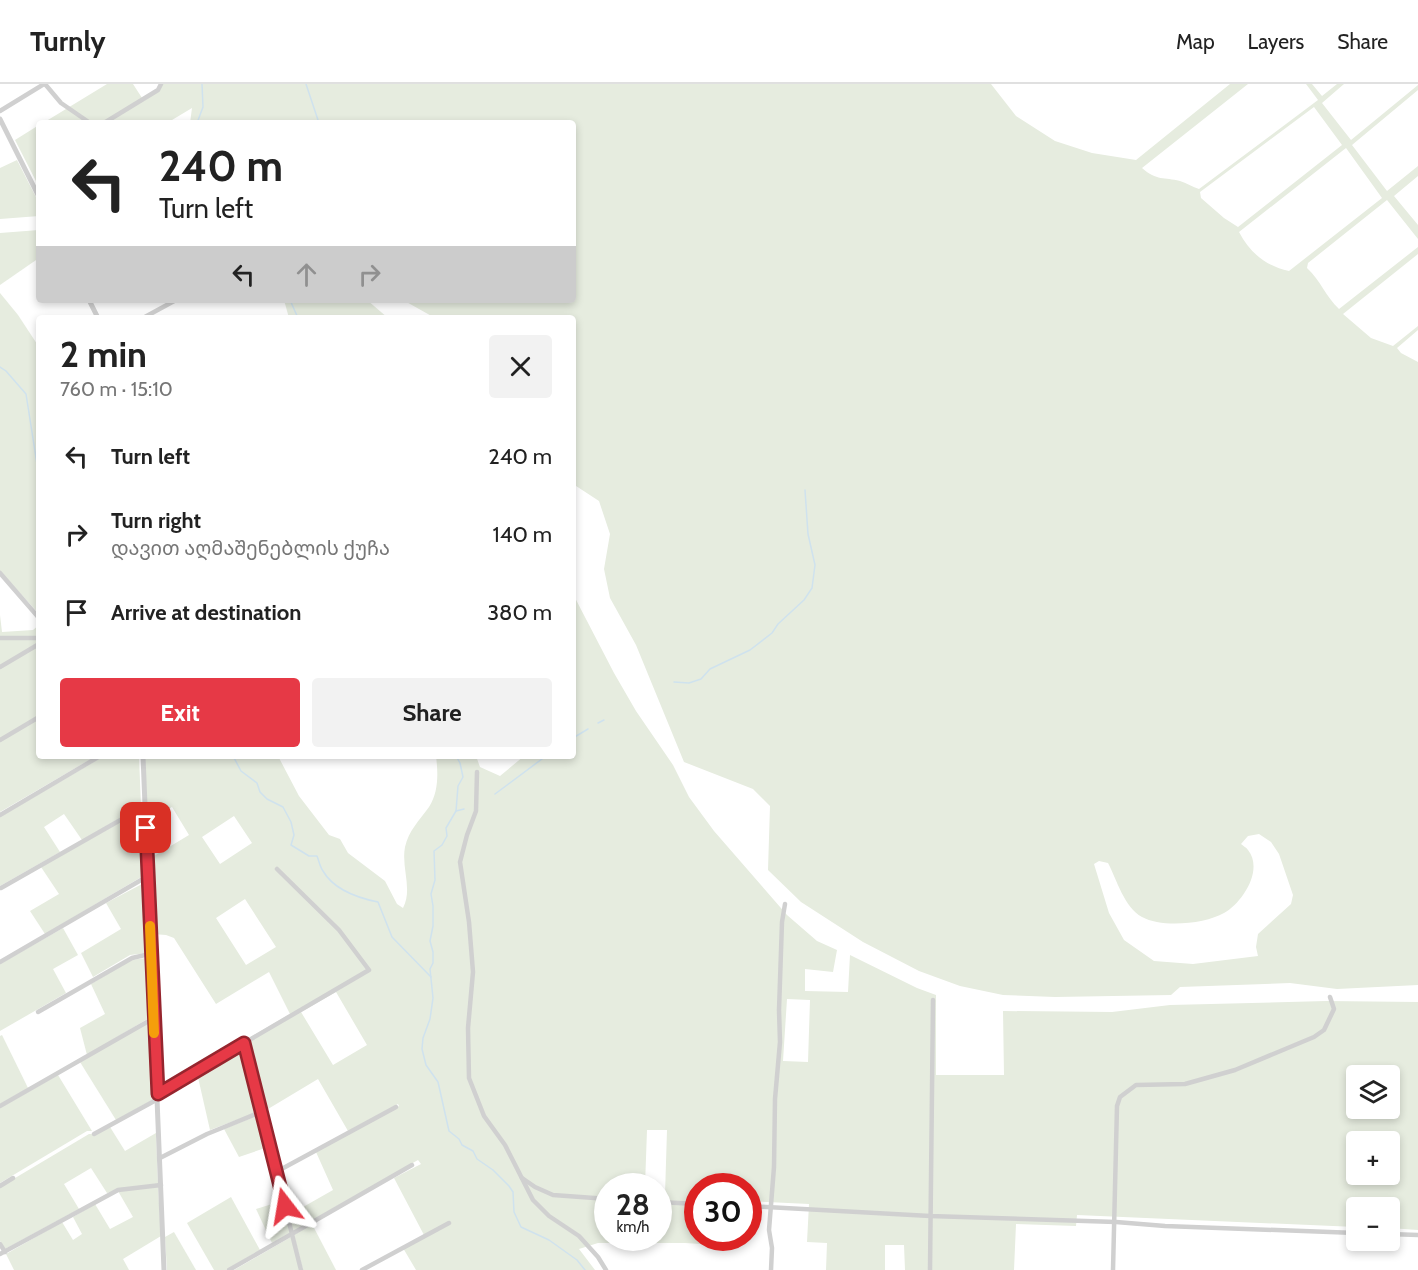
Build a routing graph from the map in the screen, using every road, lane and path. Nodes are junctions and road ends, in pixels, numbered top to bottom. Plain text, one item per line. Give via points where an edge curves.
1 (44, 84) edge
2 (160, 86) edge
3 (0, 111) edge
4 (0, 118) edge
5 (86, 120) edge
6 (109, 120) edge
7 (36, 191) edge
8 (170, 303) edge
9 (148, 315) edge
10 (0, 573) edge
11 (36, 615) edge
12 (0, 638) edge
13 (36, 638) edge
14 (36, 646) edge
15 (0, 667) edge
16 (36, 719) edge
17 (0, 740) edge
18 (95, 759) edge
19 (143, 759) edge
20 (477, 772) dead end
21 (145, 806) junction
22 (0, 815) edge
23 (277, 869) dead end
24 (148, 876) junction
25 (1, 888) edge
26 (785, 904) dead end
27 (151, 959) junction
28 (0, 962) edge
29 (1330, 997) dead end
30 (933, 1000) dead end
31 (38, 1012) dead end
32 (154, 1018) junction
33 (244, 1043) junction
34 (158, 1096) junction
35 (0, 1106) edge
36 (396, 1107) dead end
37 (261, 1112) junction
38 (94, 1134) dead end
39 (159, 1158) junction
40 (412, 1166) dead end
41 (276, 1172) junction
42 (520, 1176) junction
43 (13, 1178) dead end
44 (0, 1185) edge
45 (161, 1185) junction
46 (594, 1198) edge
47 (762, 1207) edge
48 (771, 1207) junction
49 (930, 1216) junction
50 (1114, 1222) junction
51 (449, 1223) dead end
52 (1346, 1233) edge
53 (292, 1234) junction
54 (1400, 1234) edge
55 (1418, 1235) edge
56 (0, 1244) edge
57 (2, 1253) edge
58 (164, 1270) edge
59 (229, 1270) edge
60 (301, 1270) edge
61 (362, 1270) edge
62 (606, 1270) edge
63 (771, 1270) edge
64 (930, 1270) edge
65 (1113, 1270) edge

1 - 3 street
1 - 5 street via 61,103
2 - 6 street
4 - 7 street
8 - 9 street
10 - 11 street
12 - 13 street
14 - 15 street
16 - 17 street
18 - 22 street
19 - 21 street
20 - 42 street via 476,811 460,862 473,972 469,1078 484,1116 505,1145
21 - 24 street
21 - 25 street
23 - 33 street via 339,930 369,970
24 - 27 street
24 - 28 street
26 - 48 street
27 - 31 street via 145,955 132,958
27 - 32 street
29 - 50 street via 1334,1010 1324,1030 1314,1037 1235,1070 1185,1084 1136,1085 1120,1097
30 - 49 street
32 - 34 street
32 - 35 street
33 - 34 street
33 - 37 street
34 - 38 street
34 - 39 street
36 - 41 street
37 - 39 street
37 - 41 street
39 - 45 street
40 - 53 street
41 - 53 street
42 - 46 street via 553,1195
42 - 62 street via 540,1207 579,1236
43 - 44 street
45 - 57 street via 118,1190
45 - 58 street
47 - 48 street
48 - 49 street
48 - 63 street
49 - 50 street
49 - 64 street
50 - 52 street
50 - 65 street
51 - 61 street
53 - 59 street
53 - 60 street
54 - 55 street
56 - 57 street

